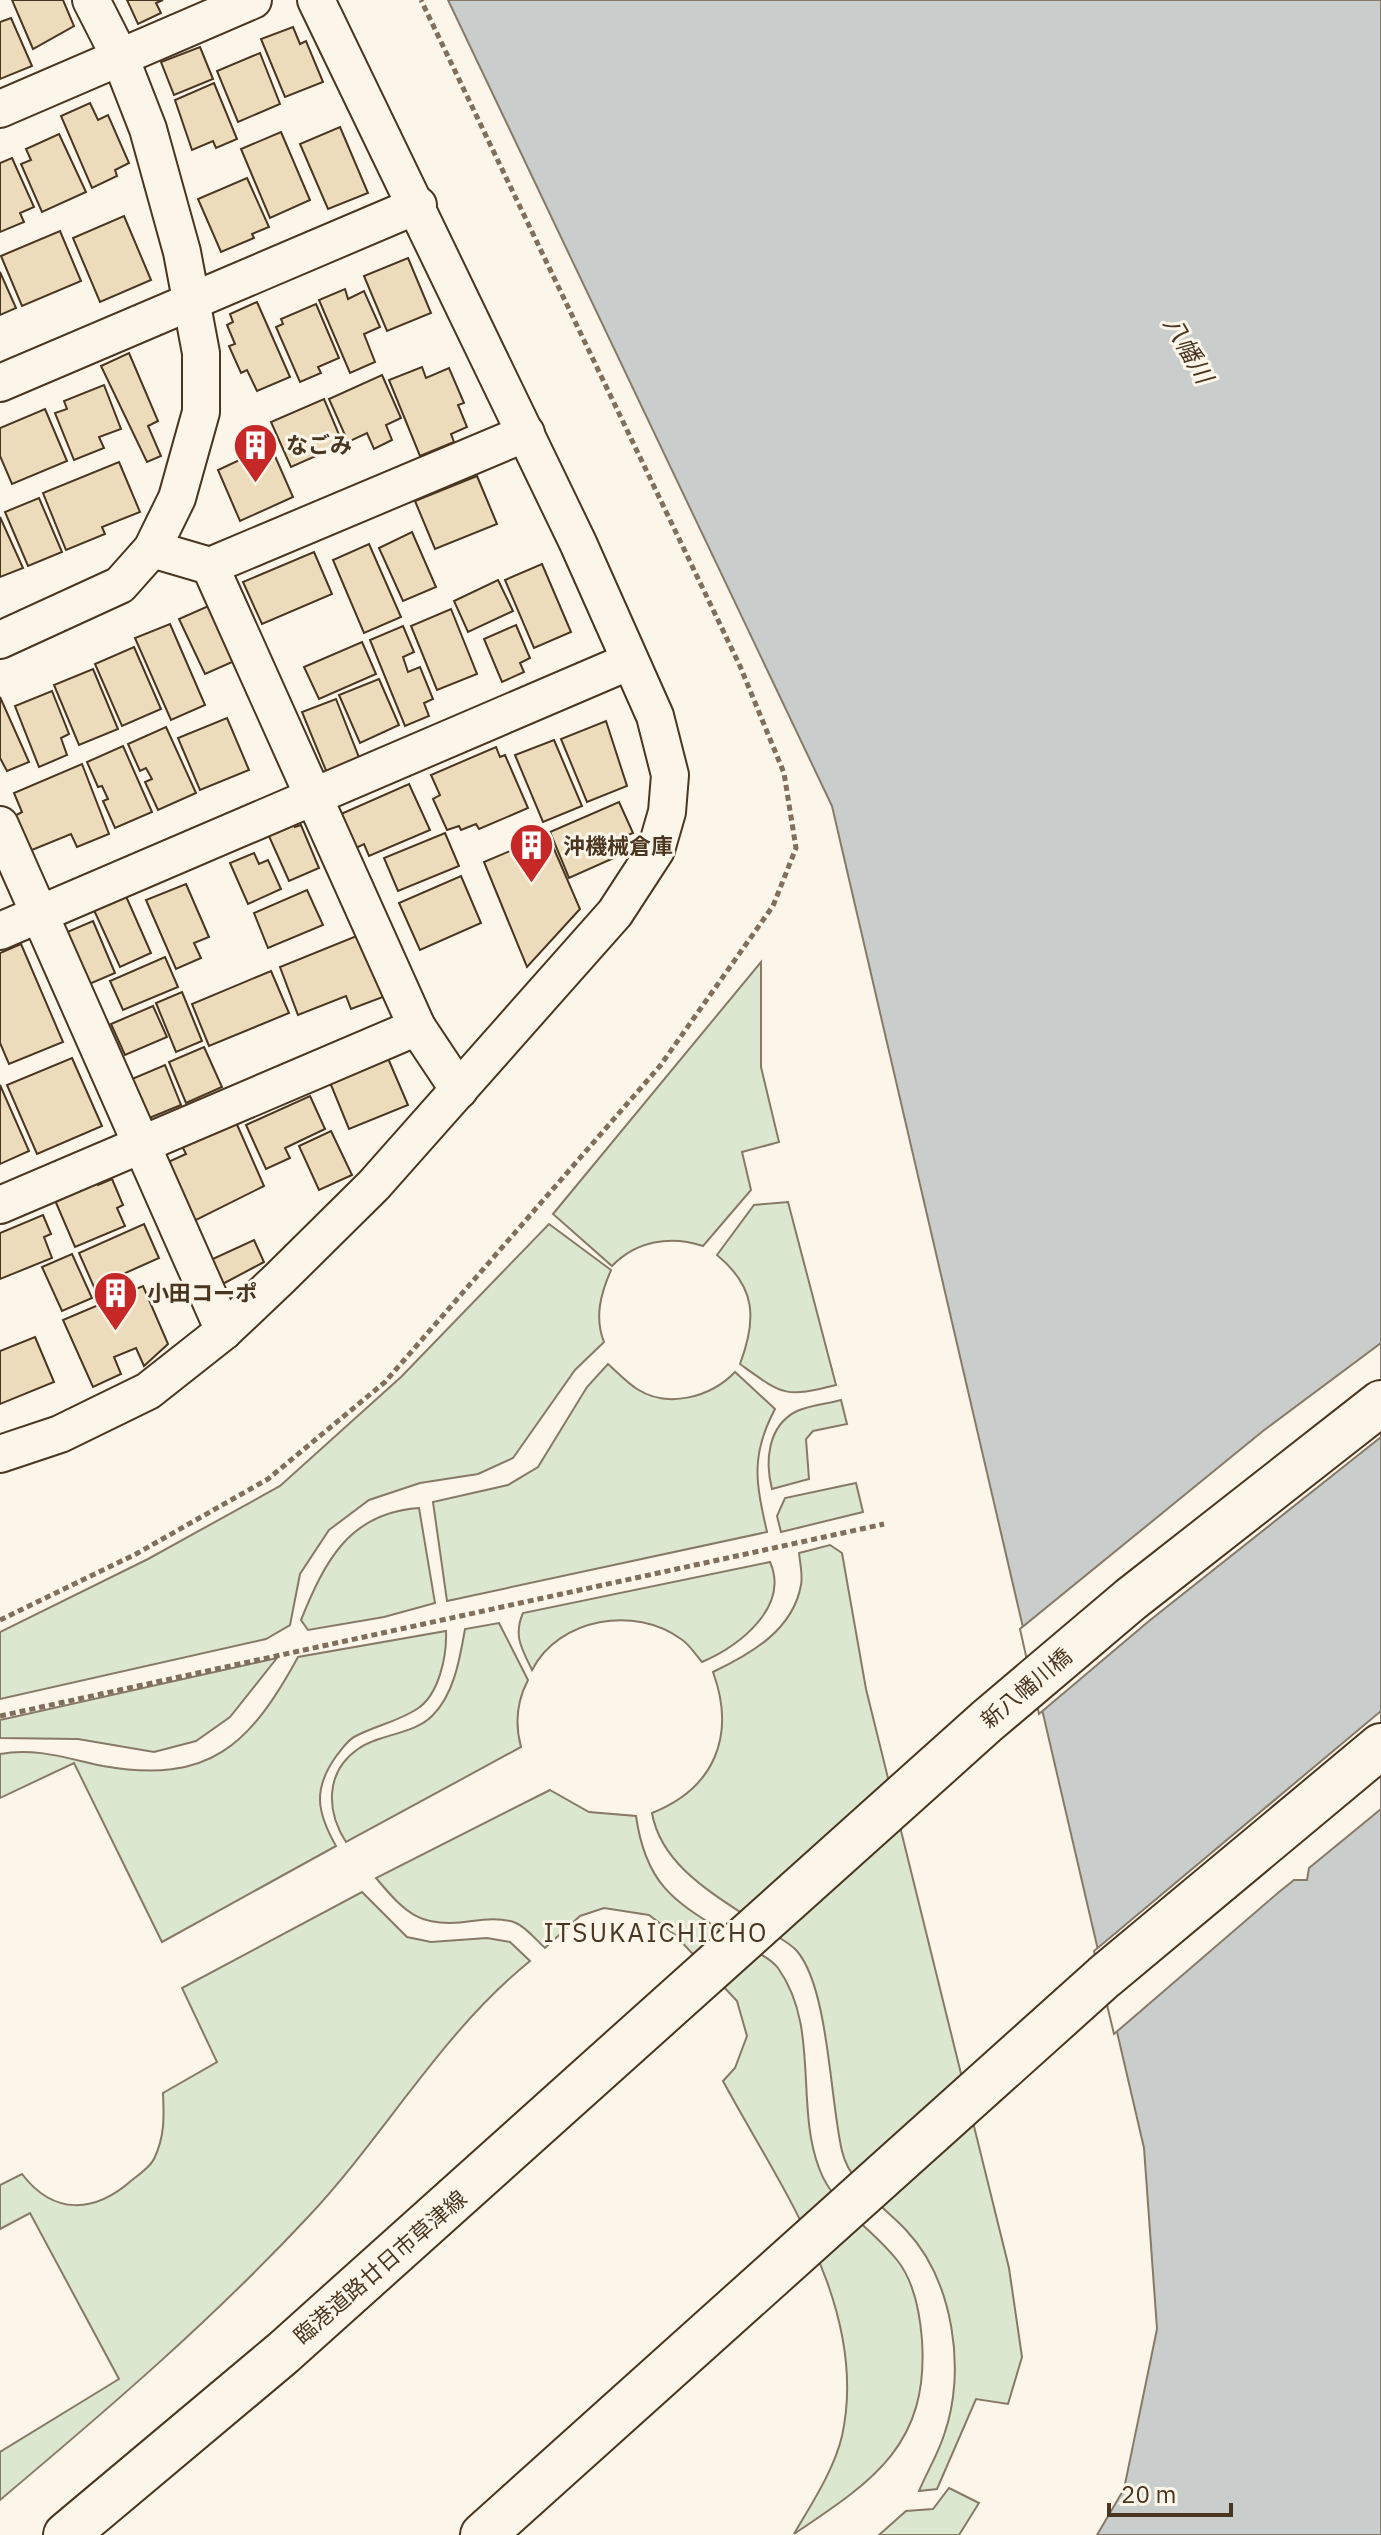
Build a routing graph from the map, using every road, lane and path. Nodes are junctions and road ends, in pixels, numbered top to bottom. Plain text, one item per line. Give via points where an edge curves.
1 (91, 0) edge
2 (253, 0) edge
3 (316, 0) edge
4 (421, 0) edge
5 (120, 57) junction
6 (0, 109) edge
7 (418, 205) junction
8 (193, 300) junction
9 (0, 383) edge
10 (526, 433) junction
11 (152, 549) junction
12 (210, 566) junction
13 (0, 640) edge
14 (630, 661) junction
15 (315, 798) junction
16 (0, 825) edge
17 (40, 914) junction
18 (0, 931) edge
19 (417, 1027) junction
20 (459, 1090) junction
21 (140, 1145) junction
22 (0, 1205) edge
23 (224, 1331) junction
24 (1381, 1403) edge
25 (0, 1454) edge
26 (884, 1524) dead end
27 (0, 1620) edge
28 (0, 1716) edge
29 (1381, 1746) edge
30 (686, 1991) joint
31 (66, 2535) edge
32 (483, 2535) edge

1 - 5 street
2 - 5 street
3 - 7 street
4 - 27 path via 740,666 784,773 796,848 773,906 660,1066 385,1382 268,1479 136,1554
5 - 6 street
5 - 8 street via 148,129
7 - 8 street
7 - 10 street
8 - 9 street
8 - 11 street via 201,353 201,412 177,498
10 - 12 street
10 - 14 street
11 - 12 street
11 - 13 street via 120,585
12 - 15 street
14 - 15 street
14 - 20 street via 655,716 670,775 656,850 615,913
15 - 17 street
15 - 19 street
16 - 17 street
17 - 18 street
17 - 21 street
19 - 20 street
19 - 21 street
20 - 23 street via 374,1185
21 - 22 street
21 - 23 street
23 - 25 street via 148,1391 60,1434
24 - 30 street, 新八幡川橋 via 987,1721
26 - 28 path
29 - 32 street via 1043,2032
30 - 31 street, 臨港道路廿日市草津線 via 283,2353

